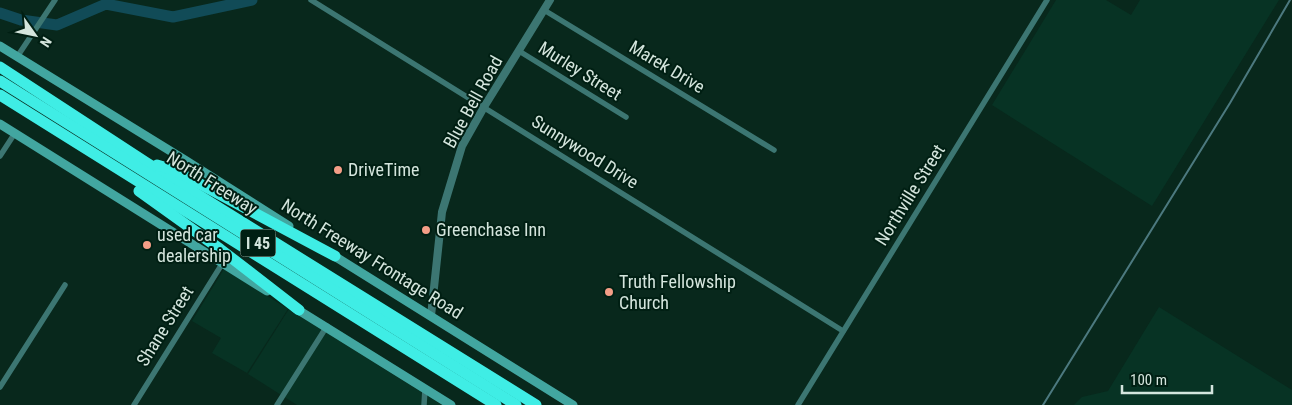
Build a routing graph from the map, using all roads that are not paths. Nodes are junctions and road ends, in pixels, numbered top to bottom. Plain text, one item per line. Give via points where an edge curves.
1 (55, 0) edge
2 (311, 0) edge
3 (550, 0) edge
4 (1047, 0) edge
5 (544, 10) junction
6 (0, 46) edge
7 (518, 51) junction
8 (18, 57) junction
9 (0, 66) edge
10 (0, 81) edge
11 (0, 95) edge
12 (484, 107) junction
13 (626, 117) dead end
14 (0, 124) edge
15 (14, 133) junction
16 (774, 150) dead end
17 (0, 156) edge
18 (147, 163) junction
19 (123, 172) junction
20 (335, 256) junction
21 (222, 264) junction
22 (65, 285) dead end
23 (299, 310) junction
24 (431, 316) junction
25 (327, 326) junction
26 (843, 331) junction
27 (0, 387) edge
28 (425, 389) junction
29 (134, 405) edge
30 (277, 405) edge
31 (424, 405) edge
32 (451, 405) edge
33 (496, 405) edge
34 (516, 405) edge
35 (536, 405) edge
36 (573, 405) edge
37 (798, 405) edge

1 - 8 street
2 - 12 street, Sunnywood Drive
3 - 5 street, Blue Bell Road
4 - 26 street, Northville Street
5 - 7 street, Blue Bell Road
5 - 16 street, Marek Drive
6 - 8 main road, North Freeway Frontage Road
7 - 12 street, Blue Bell Road
7 - 13 street, Murley Street
8 - 20 main road, North Freeway Frontage Road
9 - 18 highway, North Freeway / I 45
10 - 34 highway, North Freeway / I 45
11 - 19 highway, I 45
12 - 24 street, Blue Bell Road via 462,146 442,212
12 - 26 street, Sunnywood Drive
14 - 15 main road
15 - 17 street
15 - 21 main road
18 - 20 highway via 174,170
18 - 35 highway, North Freeway / I 45
19 - 23 highway via 140,191
19 - 33 highway, I 45
20 - 24 main road, North Freeway Frontage Road
21 - 23 main road
21 - 29 street, Shane Street
22 - 27 street
23 - 25 main road
24 - 36 main road, North Freeway Frontage Road
25 - 28 main road
25 - 30 street
26 - 37 street, Northville Street
28 - 31 street
28 - 32 main road

